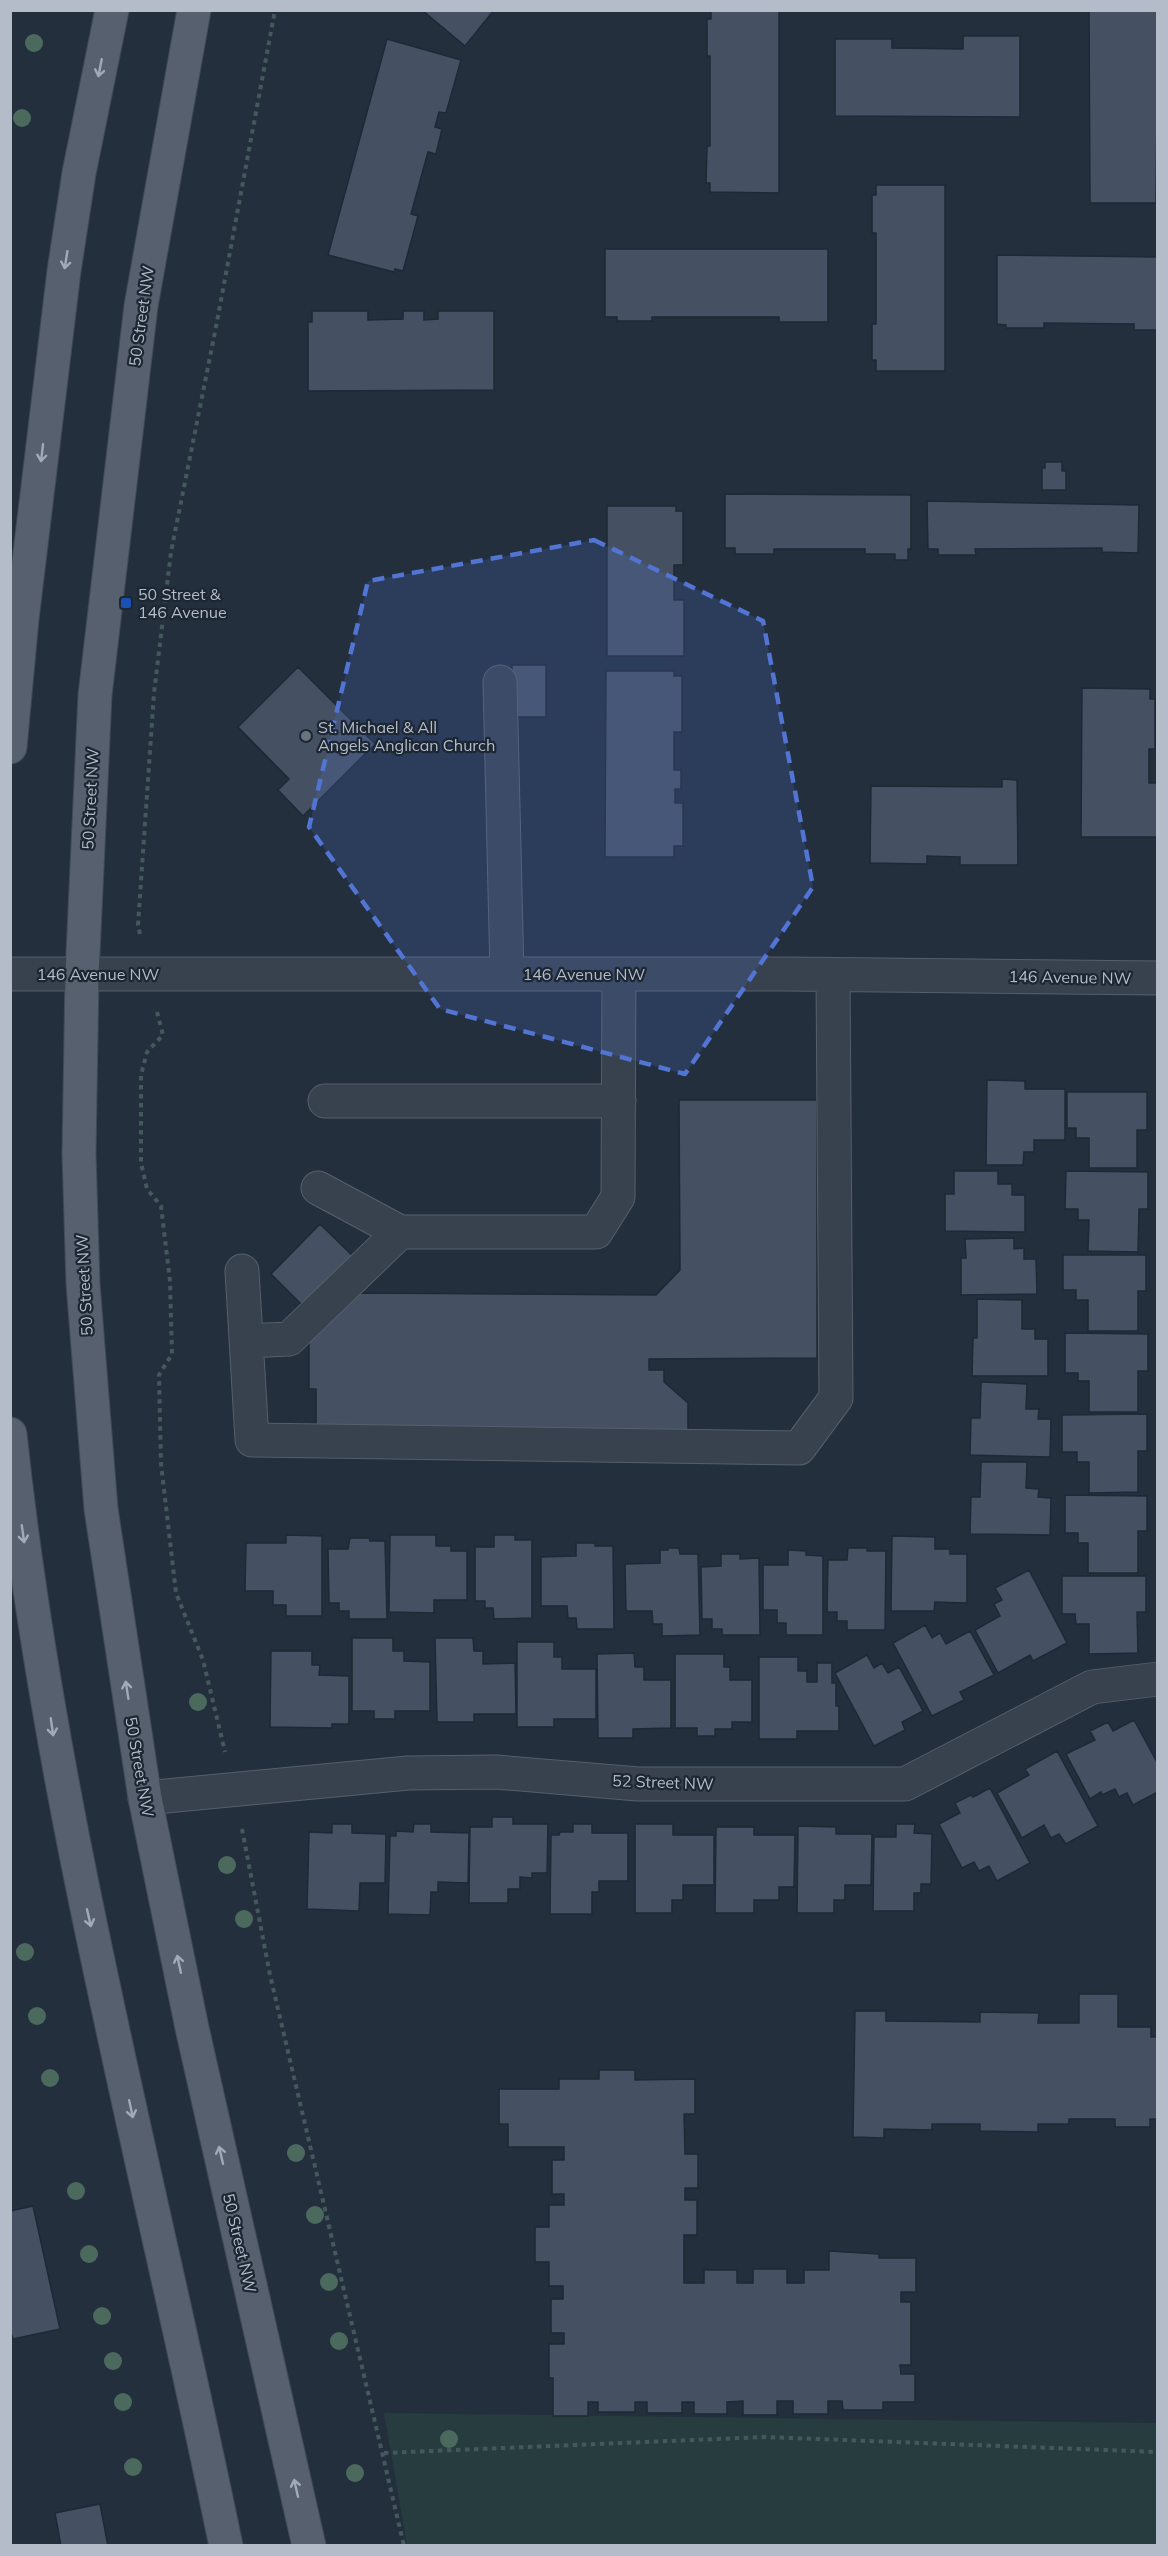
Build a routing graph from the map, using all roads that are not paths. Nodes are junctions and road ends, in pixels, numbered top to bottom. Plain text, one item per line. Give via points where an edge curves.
1 (112, 10) edge
2 (194, 10) edge
3 (204, 10) edge
4 (182, 73) junction
5 (500, 681) dead end
6 (10, 747) edge
7 (10, 974) edge
8 (507, 974) junction
9 (619, 974) junction
10 (82, 975) junction
11 (833, 975) junction
12 (1158, 978) edge
13 (325, 1101) dead end
14 (619, 1101) junction
15 (318, 1188) dead end
16 (400, 1232) junction
17 (242, 1271) dead end
18 (246, 1341) junction
19 (10, 1434) edge
20 (1158, 1679) edge
21 (145, 1798) junction
22 (226, 2546) edge
23 (309, 2546) edge

1 -> 6 main road via 64,271
2 - 4 main road, 50 Street NW
3 - 4 main road
4 - 10 main road, 50 Street NW via 141,306 95,695
5 - 8 street
7 - 10 street, 146 Avenue NW
8 - 9 street, 146 Avenue NW
8 - 10 street, 146 Avenue NW
9 - 11 street, 146 Avenue NW
9 - 14 street
21 -> 10 main road, 50 Street NW via 105,1538 93,1419 79,1154
11 - 12 street, 146 Avenue NW
11 - 18 street via 836,1398 799,1448 252,1440
13 - 14 street
14 - 16 street via 618,1197 596,1232
15 - 16 street
16 - 18 street via 289,1339
17 - 18 street
19 -> 22 main road via 62,1789
20 - 21 street, 52 Street NW via 1092,1686 905,1784 638,1784 451,1771
23 -> 21 main road, 50 Street NW via 192,2028

